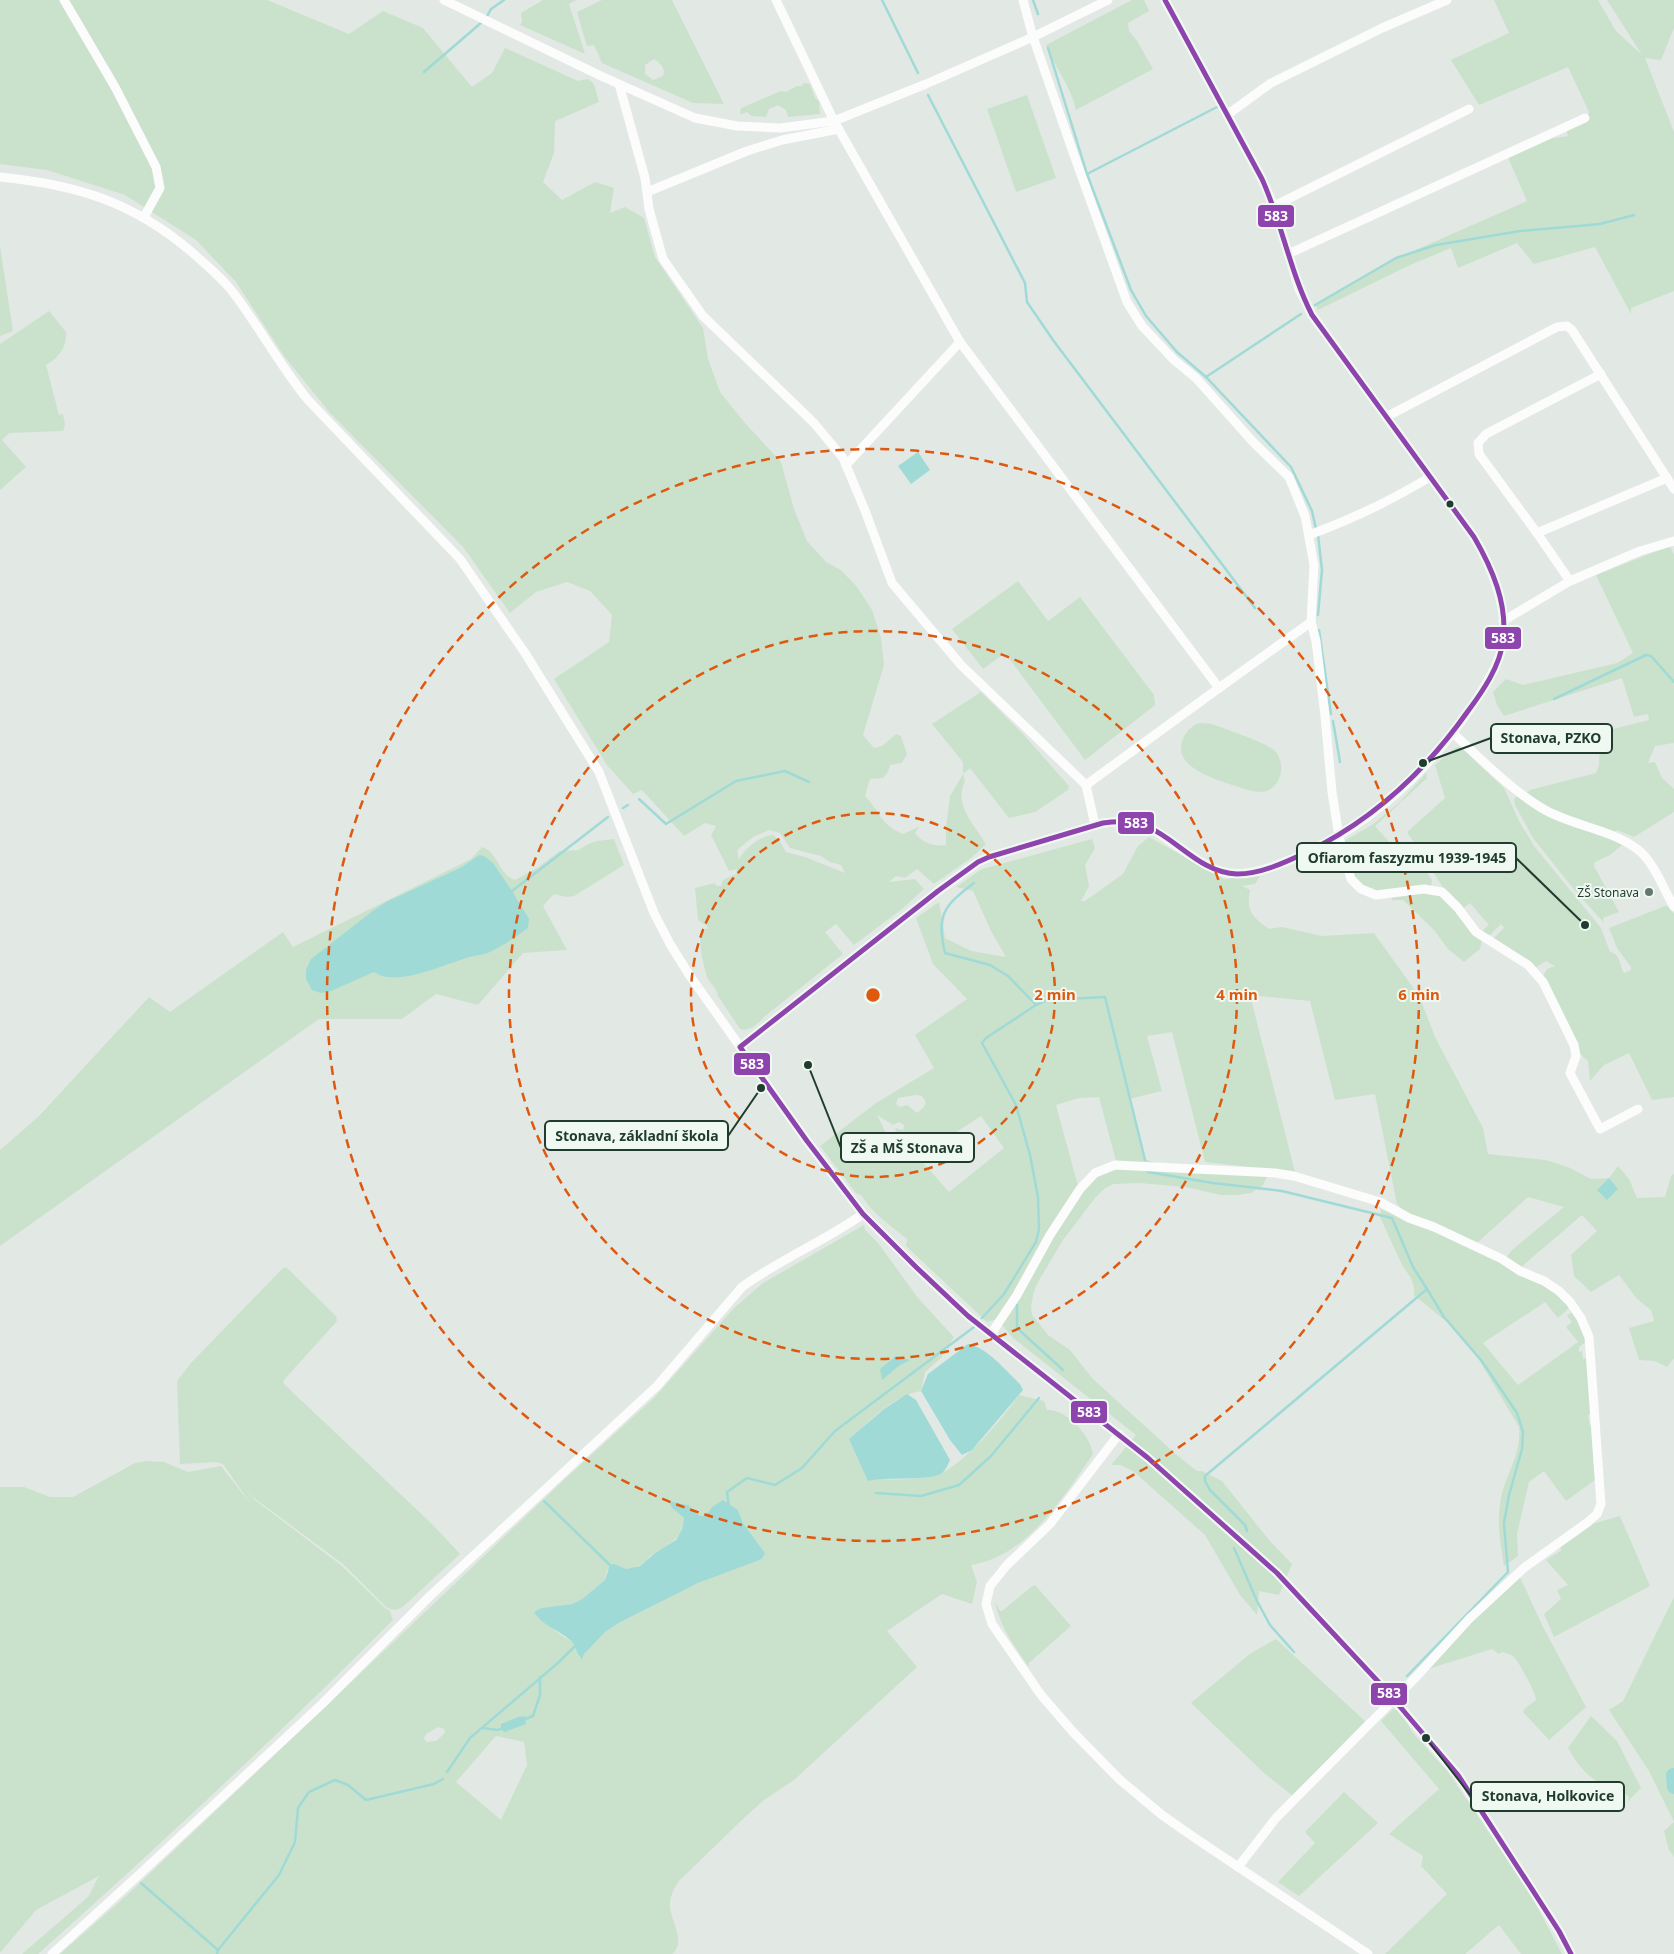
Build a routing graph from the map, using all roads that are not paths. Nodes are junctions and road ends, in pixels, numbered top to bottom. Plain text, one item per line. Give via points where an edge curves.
1 (64, 0) edge
2 (444, 0) edge
3 (776, 0) edge
4 (1023, 0) edge
5 (1108, 0) edge
6 (1164, 0) edge
7 (1447, 0) edge
8 (1033, 37) junction
9 (619, 84) junction
10 (1468, 109) dead end
11 (1227, 115) junction
12 (1585, 118) dead end
13 (834, 121) junction
14 (839, 129) junction
15 (0, 176) edge
16 (647, 192) junction
17 (1274, 206) junction
18 (144, 217) junction
19 (1288, 254) junction
20 (960, 342) junction
21 (1601, 374) junction
22 (1386, 417) junction
23 (846, 465) junction
24 (1430, 477) junction
25 (1667, 478) junction
26 (1674, 489) edge
27 (1537, 533) junction
28 (1309, 535) junction
29 (1674, 540) edge
30 (1570, 581) junction
31 (1503, 621) junction
32 (1311, 622) junction
33 (1219, 688) junction
34 (1454, 734) junction
35 (1086, 785) junction
36 (1095, 825) junction
37 (1339, 837) junction
38 (1674, 907) edge
39 (740, 1047) junction
40 (1638, 1109) dead end
41 (863, 1214) junction
42 (992, 1334) junction
43 (1119, 1434) junction
44 (1393, 1699) junction
45 (1238, 1867) junction
46 (52, 1954) edge
47 (1368, 1954) edge
48 (1571, 1954) edge

1 - 18 street via 156,167 160,188
2 - 9 street
3 - 13 street
4 - 8 street
5 - 8 street
6 - 11 street
7 - 11 street via 1270,83
8 - 13 street
8 - 28 street via 1127,302 1142,326 1196,378 1289,478 1305,516
9 - 13 street via 696,118 737,126 780,128
9 - 16 street
10 - 17 street
11 - 17 street
12 - 19 street
13 - 14 street
14 - 16 street via 782,140 747,151
14 - 20 street
15 - 18 street via 64,186
16 - 23 street via 663,259 703,316 814,424
17 - 19 street
18 - 39 street via 181,243 232,291 308,400 460,559 525,653 599,772 654,913 690,976
19 - 22 street via 1299,289 1312,315
20 - 23 street
20 - 33 street
21 - 22 street via 1572,330 1566,326 1557,327
21 - 25 street
21 - 27 street via 1486,434 1478,443 1478,454
22 - 24 street
23 - 35 street via 892,583 961,665
24 - 28 street via 1405,492
24 - 31 street via 1485,557
25 - 26 street
25 - 27 street
27 - 30 street
28 - 32 street via 1314,566
29 - 30 street
30 - 31 street
31 - 34 street via 1503,642 1495,666
32 - 33 street
32 - 37 street via 1316,641
33 - 35 street
34 - 37 street via 1404,788
34 - 38 street via 1502,778 1546,810 1638,849
35 - 36 street
36 - 37 street via 1122,821 1141,824 1207,864 1236,873 1281,864
36 - 39 street via 978,862
37 - 40 street via 1351,879 1361,889 1376,895 1424,889 1442,892 1476,932 1528,964 1544,982 1574,1045 1576,1056 1570,1074 1600,1129
39 - 41 street
41 - 42 street via 968,1316
41 - 46 street via 742,1287 657,1386 430,1596 322,1704
42 - 43 street
42 - 44 street via 1080,1189 1095,1173 1115,1165 1294,1176 1380,1202 1476,1246 1559,1291 1581,1318 1588,1337 1601,1504 1597,1514 1525,1567 1469,1619
43 - 44 street via 1277,1573
43 - 45 street via 1050,1524 990,1586 986,1604 992,1624 1041,1695 1118,1780 1162,1815
44 - 45 street via 1276,1818
44 - 48 street via 1458,1775
45 - 47 street

